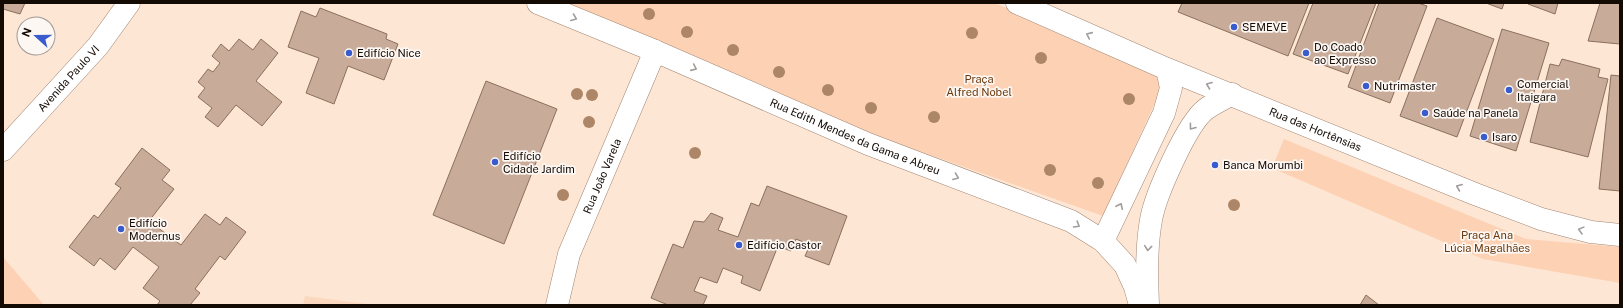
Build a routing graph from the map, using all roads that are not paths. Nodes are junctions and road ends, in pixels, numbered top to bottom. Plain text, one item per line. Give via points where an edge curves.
1 (129, 3) edge
2 (538, 3) edge
3 (1017, 3) edge
4 (655, 51) junction
5 (1167, 69) junction
6 (1232, 94) junction
7 (3, 150) edge
8 (1620, 235) edge
9 (1103, 241) junction
10 (557, 305) edge
11 (1140, 305) edge
12 (1148, 305) edge

1 - 7 street, Avenida Paulo VI via 98,46
2 -> 4 street, Rua Edith Mendes da Gama e Abreu
5 -> 3 street, Rua das Hortênsias
4 -> 9 street, Rua Edith Mendes da Gama e Abreu via 868,144 1071,221
4 - 10 street, Rua João Varela via 569,254
6 -> 5 street, Rua das Hortênsias
9 -> 5 street via 1164,113 1170,88
8 -> 6 street, Rua das Hortênsias via 1592,232 1541,219
6 -> 12 street via 1205,110 1183,139 1165,178 1151,219 1147,256
9 - 11 street, Rua Edith Mendes da Gama e Abreu via 1124,265 1135,287

